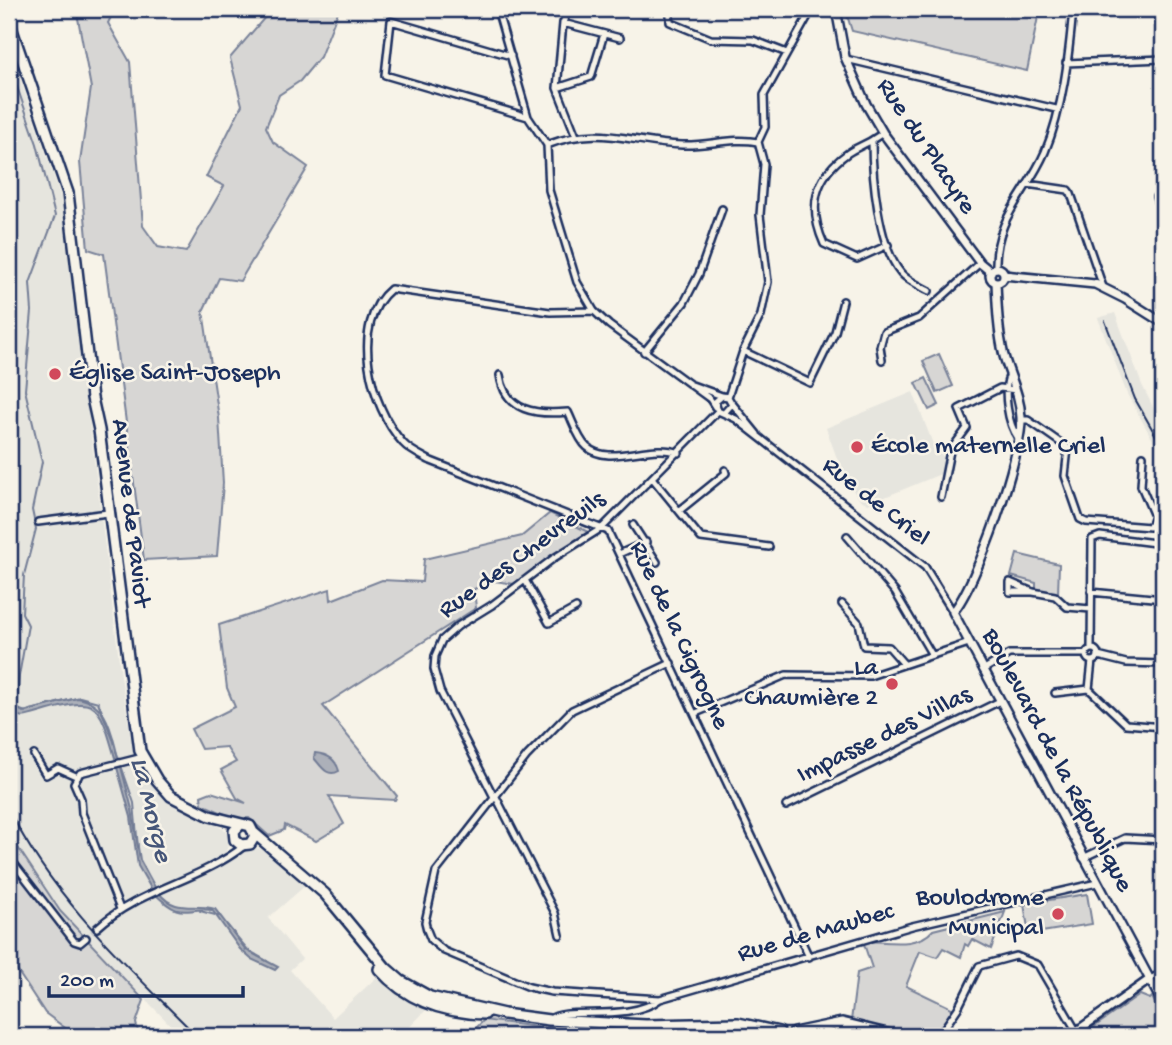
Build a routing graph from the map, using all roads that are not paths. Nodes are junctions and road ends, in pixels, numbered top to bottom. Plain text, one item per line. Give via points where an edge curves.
1 (497, 9) edge
2 (568, 9) edge
3 (670, 9) edge
4 (812, 9) edge
5 (836, 9) edge
6 (1073, 9) edge
7 (9, 20) edge
8 (563, 23) junction
9 (604, 34) junction
10 (620, 38) dead end
11 (788, 53) junction
12 (511, 56) junction
13 (846, 59) junction
14 (1163, 59) edge
15 (1066, 63) junction
16 (556, 88) junction
17 (1056, 109) junction
18 (528, 117) junction
19 (883, 133) junction
20 (576, 136) junction
21 (872, 140) junction
22 (758, 142) junction
23 (547, 145) junction
24 (1027, 184) junction
25 (1163, 190) edge
26 (722, 209) dead end
27 (1163, 220) edge
28 (888, 245) junction
29 (980, 263) junction
30 (993, 270) junction
31 (1004, 275) junction
32 (996, 282) junction
33 (1103, 287) junction
34 (929, 292) dead end
35 (843, 302) dead end
36 (594, 311) junction
37 (1163, 323) edge
38 (743, 351) junction
39 (644, 352) junction
40 (882, 360) dead end
41 (1010, 374) junction
42 (500, 375) dead end
43 (689, 385) junction
44 (1006, 390) junction
45 (1016, 390) junction
46 (727, 398) junction
47 (719, 410) junction
48 (1022, 420) junction
49 (758, 437) junction
50 (1020, 440) junction
51 (679, 453) junction
52 (1143, 456) dead end
53 (725, 470) dead end
54 (653, 479) junction
55 (940, 496) dead end
56 (679, 511) junction
57 (108, 513) junction
58 (38, 522) dead end
59 (633, 525) dead end
60 (602, 528) junction
61 (847, 536) dead end
62 (646, 542) junction
63 (1163, 544) edge
64 (769, 547) dead end
65 (619, 554) junction
66 (657, 562) dead end
67 (525, 580) junction
68 (1033, 592) dead end
69 (1091, 592) junction
70 (1163, 599) edge
71 (842, 604) dead end
72 (576, 608) dead end
73 (1091, 609) junction
74 (953, 612) junction
75 (969, 643) junction
76 (1091, 649) junction
77 (1086, 654) junction
78 (932, 655) junction
79 (1098, 656) junction
80 (1092, 661) junction
81 (671, 663) junction
82 (903, 663) junction
83 (1163, 664) edge
84 (983, 670) junction
85 (1089, 689) junction
86 (1055, 693) dead end
87 (1000, 701) junction
88 (696, 713) junction
89 (1163, 727) edge
90 (34, 755) dead end
91 (144, 757) junction
92 (78, 777) junction
93 (494, 796) junction
94 (786, 806) dead end
95 (210, 816) junction
96 (239, 826) junction
97 (254, 833) junction
98 (234, 838) junction
99 (1163, 840) edge
100 (247, 845) junction
101 (278, 851) junction
102 (232, 855) junction
103 (9, 857) edge
104 (1083, 858) junction
105 (1097, 883) junction
106 (120, 909) junction
107 (97, 928) tunnel mouth
108 (560, 935) dead end
109 (86, 938) dead end
110 (809, 957) junction
111 (1163, 972) edge
112 (1149, 981) junction
113 (660, 999) junction
114 (1163, 1004) edge
115 (549, 1020) junction
116 (646, 1025) junction
117 (754, 1026) junction
118 (777, 1034) edge
119 (796, 1034) edge
120 (1074, 1034) edge
121 (643, 1036) edge
122 (765, 1036) edge
123 (811, 1036) edge
124 (875, 1036) edge
125 (895, 1036) edge
126 (939, 1036) edge

1 - 12 street
2 - 8 street
3 - 11 street via 670,22 711,39 753,40
4 - 11 street
5 - 13 street, Rue du Placyre
6 - 15 street
7 - 57 main road, Avenue de Paviot via 65,182
8 - 9 street
8 - 16 street
9 - 10 street
9 - 16 street via 591,77
11 - 22 street via 764,96 765,127
12 - 18 street
12 - 18 street via 391,21 385,75
13 - 17 street
13 - 19 street, Rue du Placyre
14 - 15 street
15 - 17 street
16 - 20 street
17 - 24 street via 1044,153
18 - 23 street
19 - 21 street
19 - 29 street, Rue du Placyre
20 - 22 street via 597,133 685,145 733,138
20 - 23 street
21 - 28 street via 873,183
21 - 28 street via 837,163 813,203 814,221 824,244 857,260
22 - 38 street via 764,164 760,215 768,282 761,314
23 - 36 street, Rue de Criel via 549,190 577,282
24 - 30 street via 1002,225
24 - 33 street via 1071,194
25 - 27 street via 1156,197
26 - 39 street via 684,303
28 - 34 street via 902,275
29 - 30 street, Rue du Placyre
29 - 40 street via 919,318 884,332
30 - 31 street, Rue du Placyre
30 - 32 street via 991,278
31 - 32 street
31 - 33 street
32 - 41 street via 999,331
33 - 37 street
35 - 38 street via 835,332 810,383
36 - 39 street, Rue de Criel
36 - 60 street, Rue de la Cigrogne via 550,312 391,289 372,309 369,364 380,405 409,448 431,461
38 - 46 street
39 - 43 street, Rue de Criel
41 - 44 street
41 - 45 street
42 - 51 street via 506,398 521,409 544,414 568,412 585,446 599,454 614,456 644,449
43 - 46 street, Rue de Criel
43 - 47 street, Rue de Criel
44 - 45 street
44 - 50 street via 1013,430
44 - 55 street via 1000,388 959,410 967,428 950,451
45 - 48 street
46 - 47 street via 716,400
46 - 47 street via 730,409
46 - 49 street, Rue de Criel
47 - 49 street, Rue de Criel
47 - 51 street, Rue des Chevreuils
48 - 50 street
48 - 52 street via 1028,419 1068,448 1066,483 1080,519 1086,522 1150,527 1154,516 1141,486
49 - 74 street, Rue de Criel via 925,567
50 - 74 street via 972,578
51 - 54 street, Rue des Chevreuils
53 - 56 street
54 - 56 street
54 - 60 street, Rue des Chevreuils
56 - 64 street via 701,538
57 - 58 street
57 - 91 main road, Avenue de Paviot via 136,735
59 - 62 street
60 - 65 street, Rue de la Cigrogne
60 - 67 street, Rue des Chevreuils
61 - 78 street via 895,592
62 - 65 street
62 - 66 street
63 - 69 street via 1100,536 1092,539
65 - 81 street, Rue de la Cigrogne
67 - 72 street via 549,623
67 - 93 street, Rue des Chevreuils via 458,626 442,640 435,656 440,691
68 - 73 street via 1055,596 1067,607
69 - 70 street
69 - 73 street
71 - 82 street via 859,623 863,646 889,647
73 - 76 street
74 - 75 street, Boulevard de la République
75 - 78 street
75 - 84 street, Boulevard de la République
76 - 77 street
76 - 79 street via 1097,650
77 - 80 street
77 - 84 street via 1009,654
78 - 82 street
79 - 80 street
79 - 83 street via 1126,663
80 - 85 street
81 - 88 street, Rue de la Cigrogne
81 - 93 street via 566,714
82 - 88 street via 870,676 786,676
84 - 87 street, Boulevard de la République
85 - 86 street
85 - 89 street via 1126,724
87 - 94 street, Impasse des Villas
87 - 104 street, Boulevard de la République
88 - 110 street, Rue de la Cigrogne
90 - 92 street via 46,775 58,768
91 - 92 street
91 - 95 main road, Avenue de Paviot via 165,790
92 - 106 street via 74,783 82,813
93 - 108 street, Rue des Chevreuils via 555,913
93 - 113 street via 436,872 425,922 431,940 463,960 529,987
95 - 96 main road, Avenue de Paviot
95 - 98 main road, Avenue de Paviot
96 - 97 main road, Avenue de Paviot via 250,826
96 - 98 main road
97 - 100 main road
97 - 101 main road, Avenue de Paviot
98 - 100 main road, Avenue de Paviot
98 - 102 street
99 - 104 street via 1125,838
100 - 101 main road, Avenue de Paviot
100 - 102 street
101 - 115 main road, Avenue de Paviot via 344,918 352,934 397,986 426,1004 456,1011
102 - 106 street
103 - 109 street via 74,941
104 - 105 street, Boulevard de la République
105 - 110 street, Rue de Maubec via 971,910
105 - 112 street, Boulevard de la République
106 - 107 street
110 - 113 street, Rue de Maubec
111 - 112 street
112 - 114 street, Boulevard de la République
112 - 120 street
113 - 115 street, Rue de Maubec via 615,1014 561,1014
115 - 116 main road, Avenue de Paviot
116 - 117 main road, Avenue de Paviot
116 - 121 street
117 - 118 main road, Avenue de Paviot
117 - 122 main road
118 - 119 main road, Avenue de Paviot
119 - 125 main road, Avenue de Paviot via 842,1023
120 - 126 street via 1038,965 1016,956 979,966
123 - 124 main road via 838,1028

